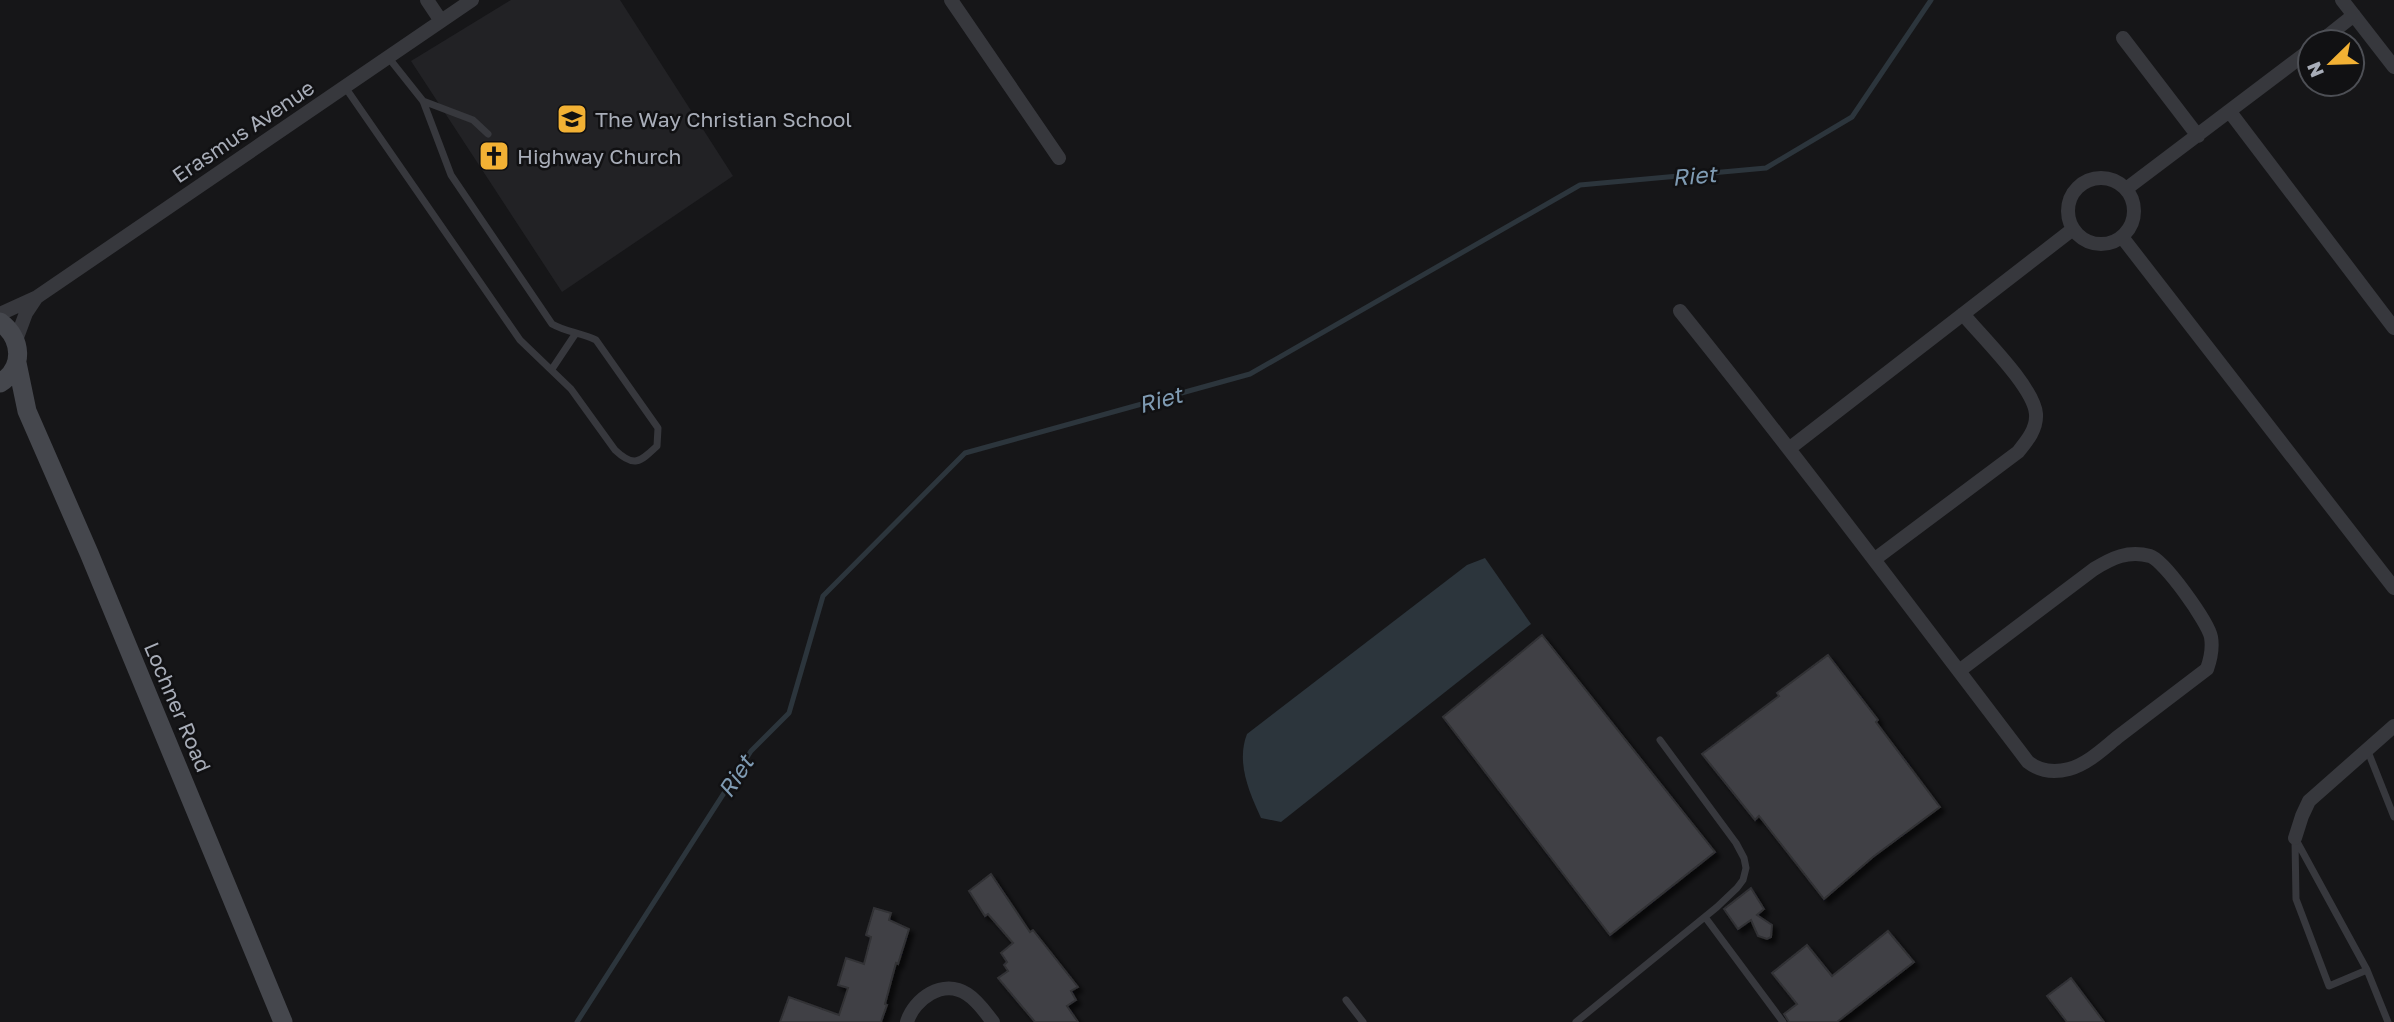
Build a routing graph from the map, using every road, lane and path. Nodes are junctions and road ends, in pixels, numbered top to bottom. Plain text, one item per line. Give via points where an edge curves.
1 (427, 0) edge
2 (472, 0) edge
3 (951, 0) edge
4 (2342, 0) edge
5 (2354, 15) junction
6 (442, 21) junction
7 (2338, 28) edge
8 (2123, 38) dead end
9 (388, 57) junction
10 (2296, 61) edge
11 (2394, 67) edge
12 (345, 87) junction
13 (424, 101) junction
14 (2230, 112) junction
15 (488, 134) dead end
16 (2198, 136) junction
17 (1059, 158) dead end
18 (2126, 190) junction
19 (2073, 229) junction
20 (2122, 237) junction
21 (37, 297) junction
22 (1680, 311) dead end
23 (0, 314) edge
24 (1962, 314) junction
25 (0, 322) edge
26 (2394, 328) edge
27 (576, 333) junction
28 (16, 340) junction
29 (17, 363) junction
30 (552, 369) junction
31 (0, 383) edge
32 (0, 390) edge
33 (27, 411) junction
34 (1790, 448) junction
35 (1875, 559) junction
36 (2394, 588) edge
37 (1959, 671) junction
38 (2394, 726) edge
39 (1660, 740) dead end
40 (2367, 750) junction
41 (2394, 817) edge
42 (2295, 838) junction
43 (1705, 917) junction
44 (2367, 970) junction
45 (1346, 1000) dead end
46 (283, 1022) edge
47 (906, 1022) edge
48 (993, 1022) edge
49 (1363, 1022) edge
50 (1576, 1022) edge
51 (1783, 1022) edge
52 (2388, 1022) edge

1 - 6 street
2 - 6 street, Erasmus Avenue
3 - 17 street
4 - 5 street
5 - 7 street
5 - 11 street
6 - 9 street, Erasmus Avenue
8 - 16 street
9 - 12 street, Erasmus Avenue
9 - 13 lane
10 - 14 street
12 - 21 street, Erasmus Avenue
12 - 30 lane via 520,340
13 - 15 lane via 473,120
13 - 27 lane via 445,161 464,194 552,324
14 - 16 street
14 - 26 street
16 - 18 street
18 - 19 street via 2105,178 2081,185 2069,202
18 - 20 street via 2134,212
19 - 20 street via 2093,243
19 - 24 street
20 - 36 street
21 - 23 street, Erasmus Avenue
21 - 28 street
22 - 34 street
24 - 34 street
24 - 35 street via 2033,400 2035,428 2018,452
25 - 28 street
27 - 30 lane
27 - 30 lane via 596,340 658,428 657,446 642,460 624,459 572,388
28 - 29 street, Lochner Road
29 - 31 street
29 - 33 street, Lochner Road
32 - 33 street
33 - 46 street, Lochner Road
34 - 35 street
35 - 37 street
37 - 37 street via 2028,762 2050,772 2070,769 2092,757 2207,669 2211,635 2158,559 2117,556
38 - 40 street
39 - 43 lane via 1744,859 1743,880
40 - 41 lane
40 - 42 street via 2309,802
42 - 44 lane
42 - 44 lane via 2296,899 2329,986
43 - 50 lane
43 - 51 lane
44 - 52 lane
45 - 49 lane
47 - 48 street via 927,995 954,989 975,1000

